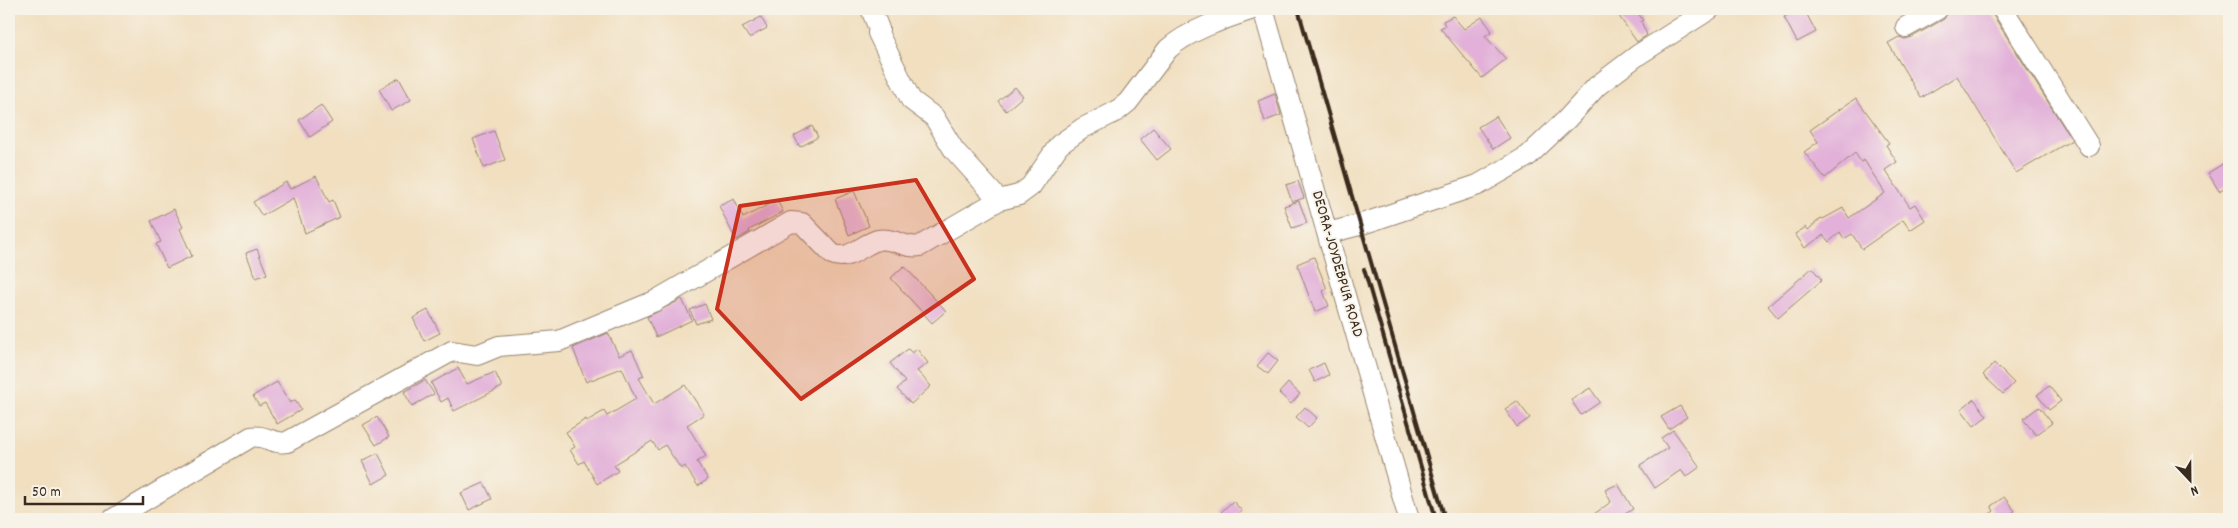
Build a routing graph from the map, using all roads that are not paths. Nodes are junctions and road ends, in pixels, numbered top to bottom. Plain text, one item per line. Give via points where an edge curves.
1 (871, 9) edge
2 (1252, 9) edge
3 (1263, 9) edge
4 (1710, 9) edge
5 (1938, 9) edge
6 (2004, 9) edge
7 (1906, 28) dead end
8 (2089, 146) dead end
9 (999, 200) junction
10 (1328, 233) junction
11 (113, 519) edge
12 (1409, 519) edge

1 - 9 street via 878,34 908,95 934,117 954,150
2 - 9 street via 1222,19 1175,42 1123,106 1059,145 1031,186 1020,195
3 - 10 street, DEORA-JOYDEBPUR ROAD
4 - 10 street via 1638,55 1597,86 1522,160 1478,185
5 - 7 street
6 - 8 street
9 - 11 street via 915,248 883,239 844,257 832,254 802,223 791,222 655,301 563,339 493,347 477,355 452,351 287,442 280,444 257,436 251,438
10 - 12 street, DEORA-JOYDEBPUR ROAD

